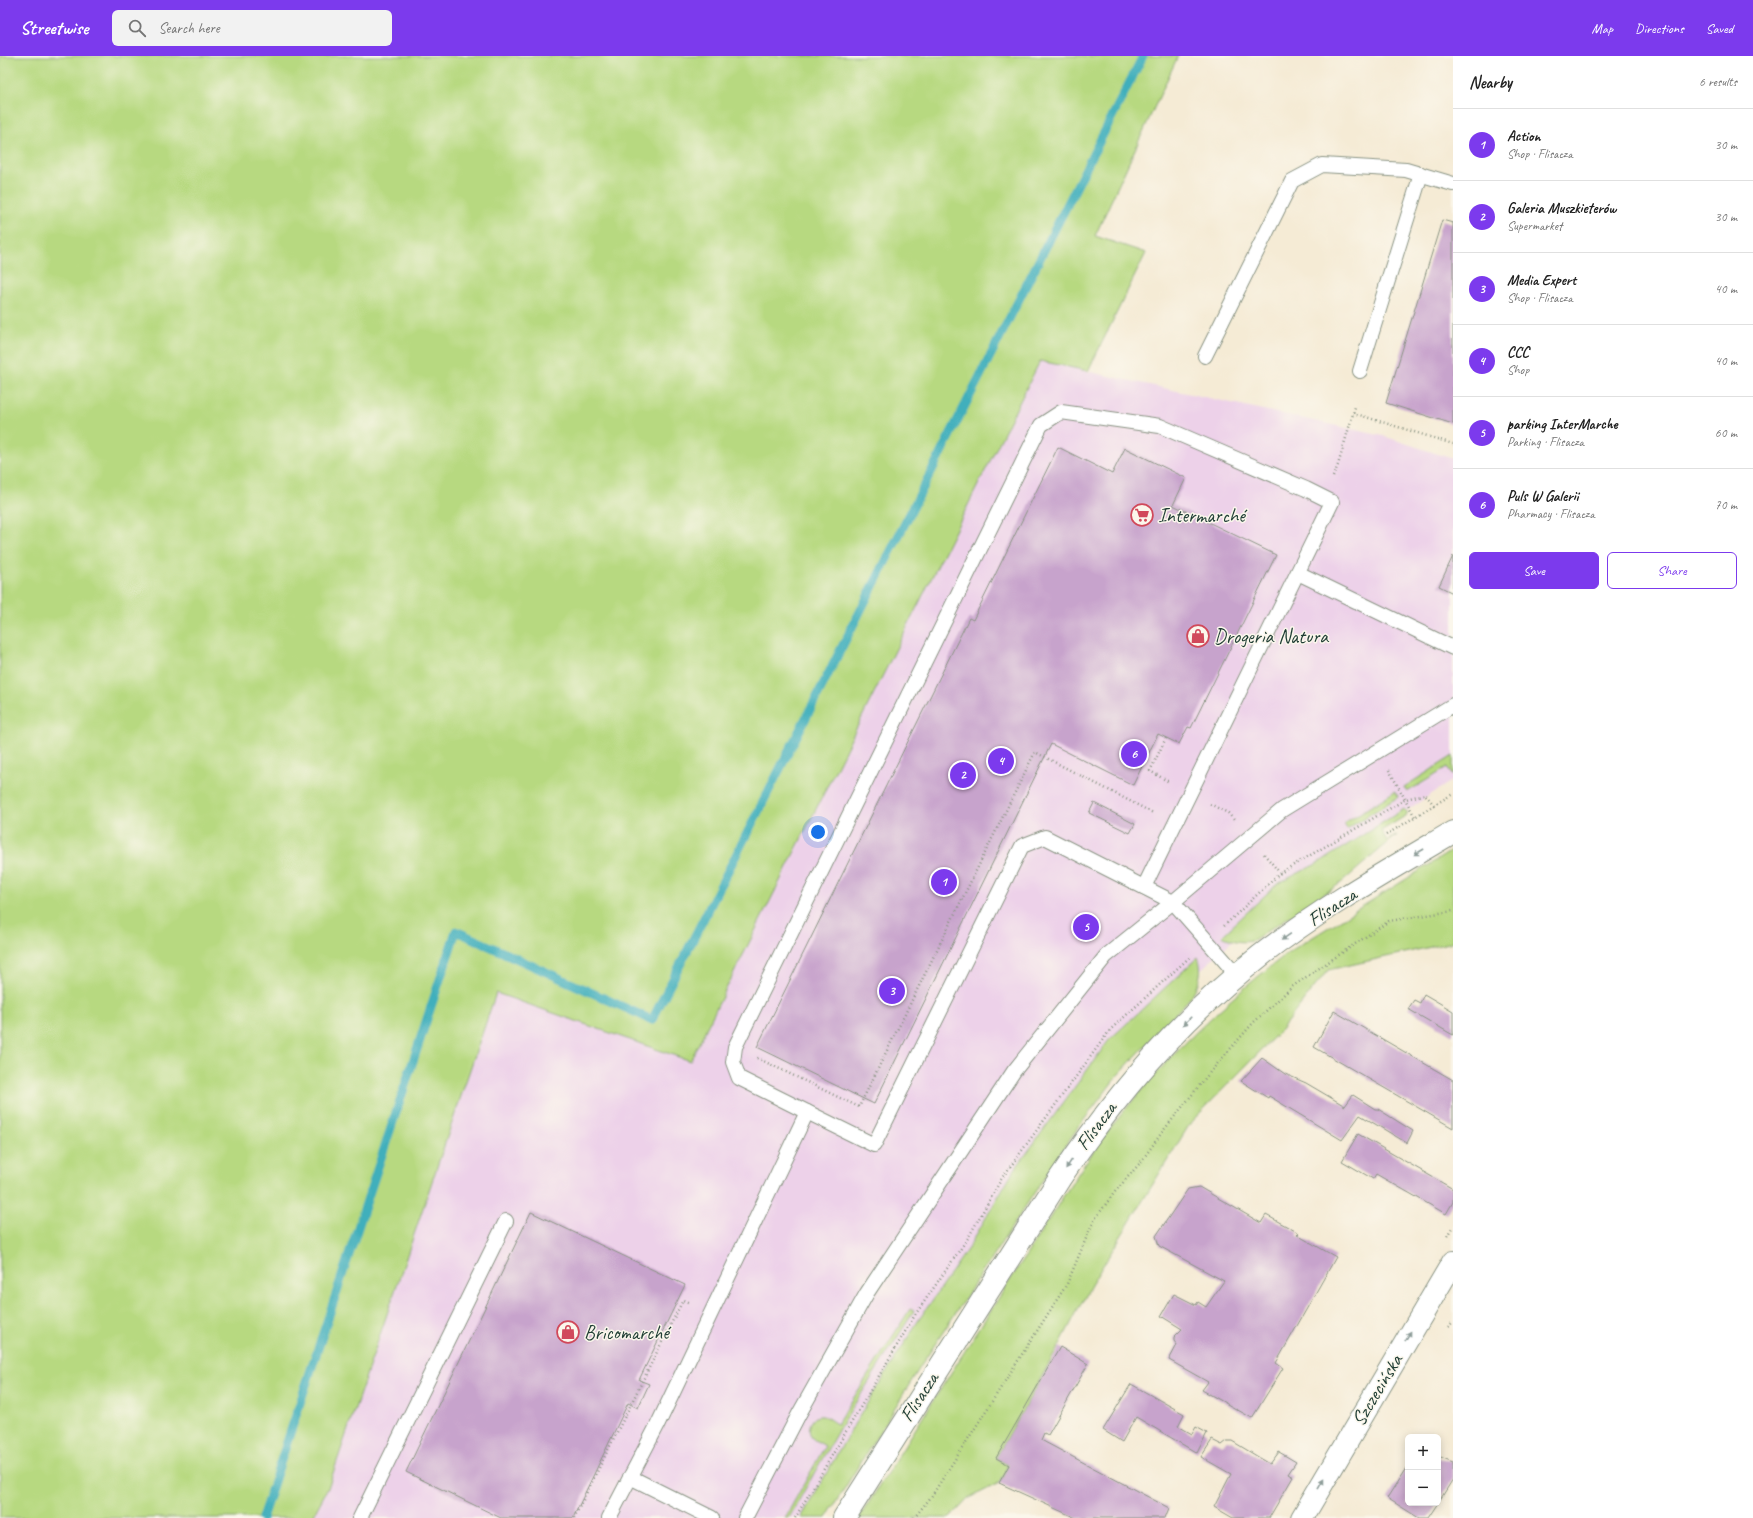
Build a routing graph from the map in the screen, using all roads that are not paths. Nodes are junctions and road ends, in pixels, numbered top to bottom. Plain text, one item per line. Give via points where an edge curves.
1 (1421, 174) junction
2 (1453, 184) edge
3 (1205, 356) dead end
4 (1360, 371) dead end
5 (1298, 573) junction
6 (1453, 648) edge
7 (1453, 705) edge
8 (1453, 832) edge
9 (1144, 888) junction
10 (1173, 902) junction
11 (1237, 975) junction
12 (807, 1112) junction
13 (506, 1221) dead end
14 (1453, 1262) edge
15 (630, 1477) junction
16 (360, 1518) edge
17 (609, 1518) edge
18 (712, 1518) edge
19 (745, 1518) edge
20 (844, 1518) edge
21 (1302, 1518) edge

1 - 2 lane
1 - 3 lane via 1406,170 1322,165 1292,181
1 - 4 lane
5 - 6 lane
5 - 9 lane
5 - 12 lane via 1332,502 1160,426 1061,412 1041,425 734,1047 733,1062 739,1078
7 - 10 lane via 1282,810
8 -> 11 street, Flisacza via 1301,927
9 - 10 lane
9 - 12 lane via 1045,837 1022,846 874,1145
10 - 11 lane
10 - 19 lane via 1106,956 1014,1071 867,1293 799,1414
11 -> 20 street, Flisacza via 1154,1055 1090,1132
12 - 15 lane via 658,1424
13 - 16 lane
21 -> 14 street, Szczecińska
15 - 17 lane
15 - 18 lane

